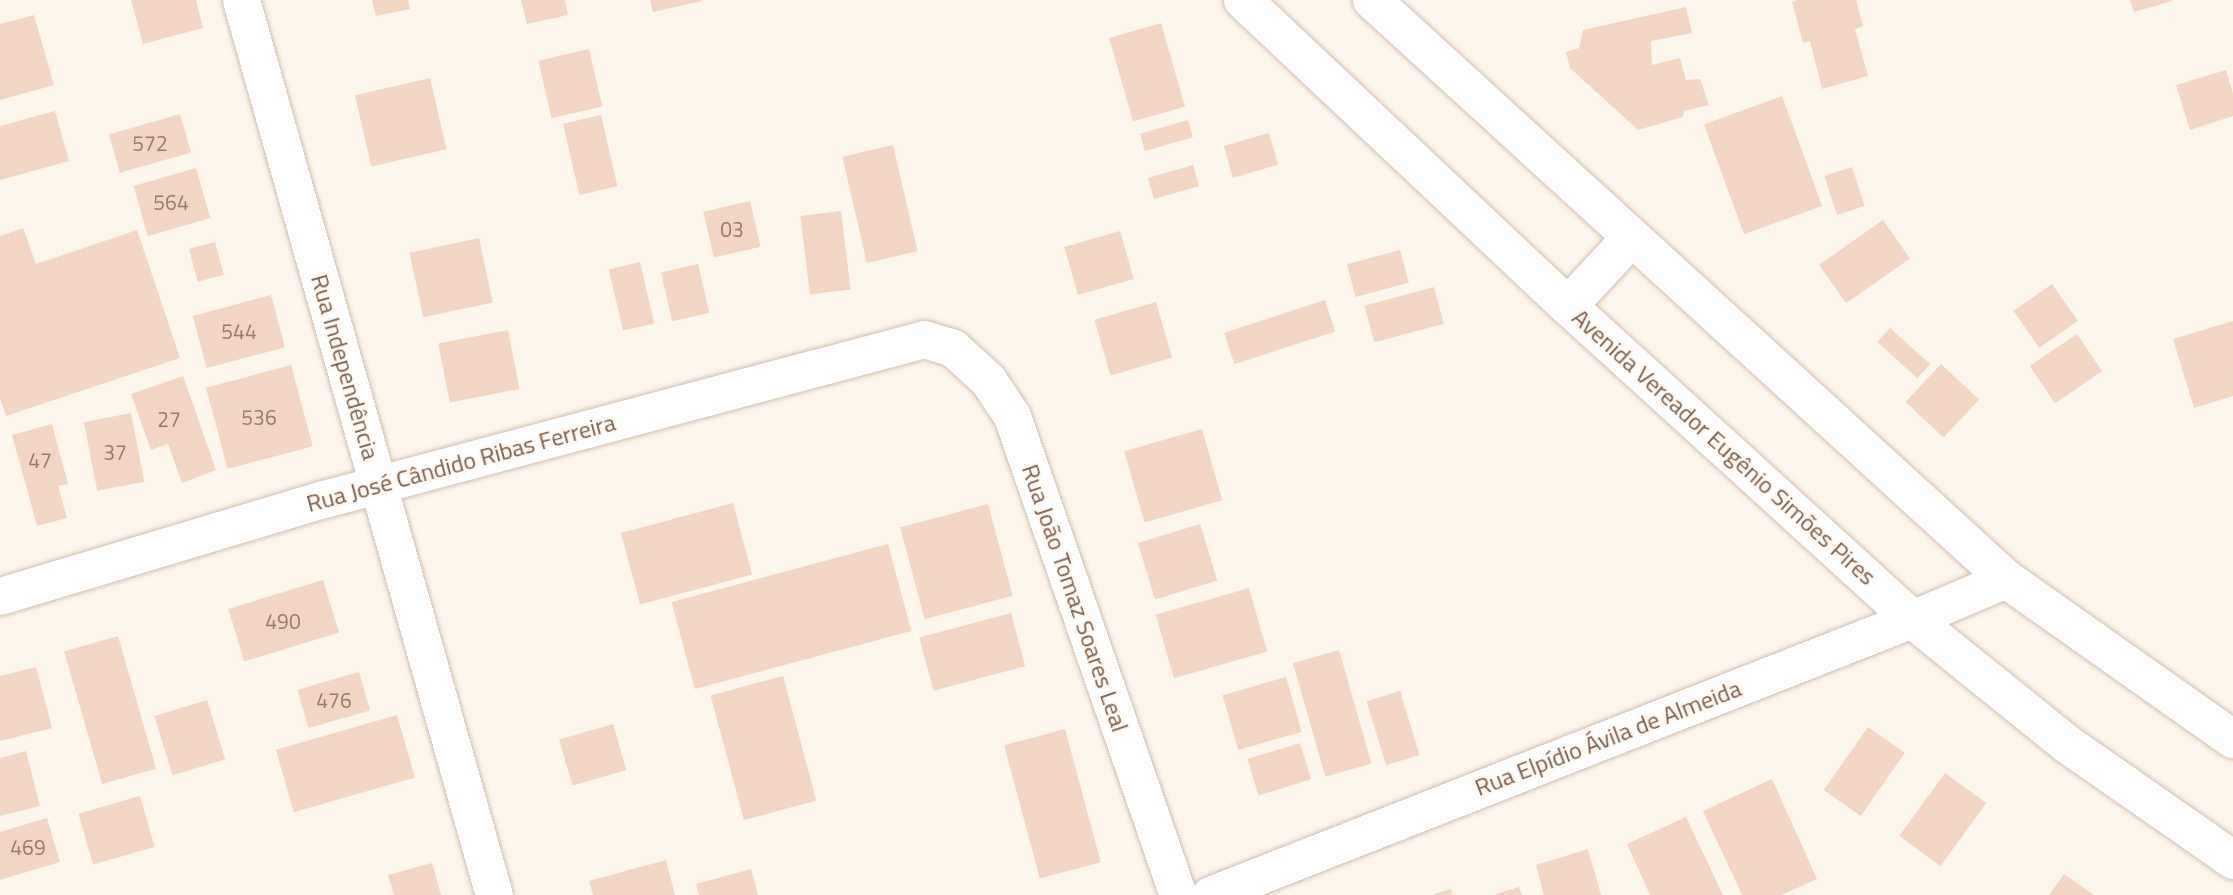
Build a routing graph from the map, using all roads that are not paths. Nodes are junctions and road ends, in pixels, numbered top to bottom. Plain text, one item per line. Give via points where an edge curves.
1 (241, 0) edge
2 (1243, 0) edge
3 (1372, 0) edge
4 (1630, 239) junction
5 (1568, 306) junction
6 (924, 339) joint
7 (378, 484) junction
8 (2006, 579) junction
9 (0, 596) edge
10 (1912, 619) junction
11 (2233, 739) edge
12 (2233, 860) edge
13 (494, 895) edge
14 (1178, 895) edge
15 (1210, 895) edge

1 - 7 street, Rua Independência
2 - 5 street, Avenida Vereador Eugênio Simões Pires
3 - 4 street
4 - 5 street
4 - 8 street
5 - 10 street, Avenida Vereador Eugênio Simões Pires
6 - 7 street, Rua José Cândido Ribas Ferreira
6 - 14 street, Rua João Tomaz Soares Leal via 953,348 988,380 1012,416
7 - 9 street, Rua José Cândido Ribas Ferreira
7 - 13 street, Rua Independência
8 - 10 street, Rua Elpídio Ávila de Almeida
8 - 11 street
10 - 12 street, Avenida Vereador Eugênio Simões Pires via 2067,744
10 - 15 street, Rua Elpídio Ávila de Almeida

